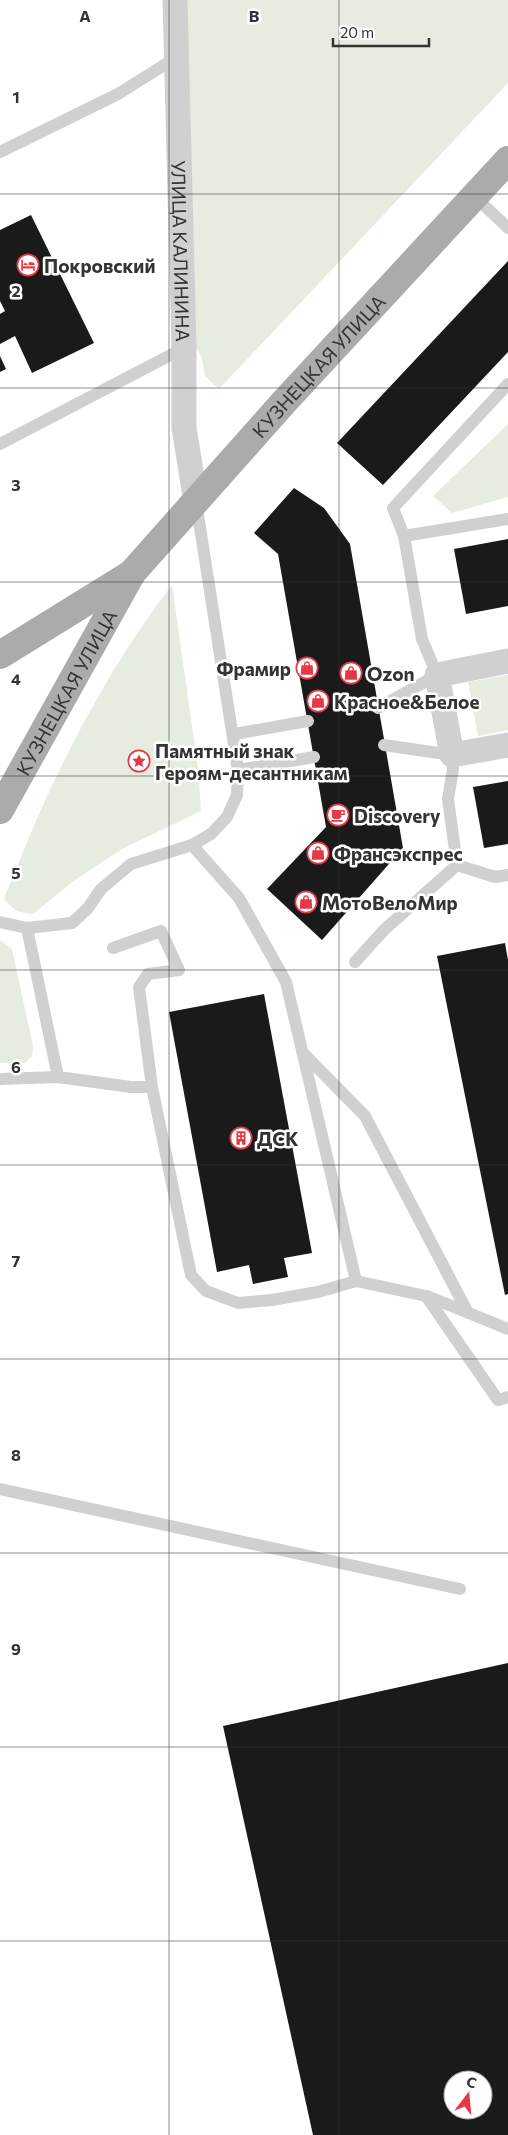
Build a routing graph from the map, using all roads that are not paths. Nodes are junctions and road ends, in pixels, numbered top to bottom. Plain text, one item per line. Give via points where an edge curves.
1 (175, 0) edge
2 (177, 57) junction
3 (0, 152) edge
4 (508, 160) edge
5 (474, 196) junction
6 (508, 228) edge
7 (184, 348) junction
8 (508, 384) edge
9 (0, 444) edge
10 (196, 502) junction
11 (508, 519) edge
12 (404, 536) junction
13 (132, 573) junction
14 (0, 655) edge
15 (508, 662) edge
16 (436, 675) junction
17 (378, 708) dead end
18 (308, 721) dead end
19 (234, 734) junction
20 (384, 745) dead end
21 (508, 745) edge
22 (452, 755) junction
23 (314, 757) dead end
24 (238, 770) junction
25 (0, 810) edge
26 (192, 845) junction
27 (458, 865) junction
28 (508, 875) edge
29 (0, 922) edge
30 (27, 928) junction
31 (113, 948) dead end
32 (355, 962) dead end
33 (303, 1052) junction
34 (58, 1077) junction
35 (0, 1078) edge
36 (152, 1087) junction
37 (356, 1281) junction
38 (426, 1296) junction
39 (468, 1312) junction
40 (508, 1329) edge
41 (508, 1397) edge
42 (0, 1489) edge
43 (460, 1589) dead end

1 - 2 street, УЛИЦА КАЛИНИНА
2 - 3 lane via 118,94
2 - 7 street, УЛИЦА КАЛИНИНА
4 - 5 main road, КУЗНЕЦКАЯ УЛИЦА
5 - 6 lane
5 - 10 main road, КУЗНЕЦКАЯ УЛИЦА
7 - 9 lane
7 - 10 street, УЛИЦА КАЛИНИНА via 184,428
8 - 12 lane via 393,508
10 - 13 main road, КУЗНЕЦКАЯ УЛИЦА
10 - 19 lane
11 - 12 lane
12 - 16 lane via 422,639
13 - 14 main road, КУЗНЕЦКАЯ УЛИЦА
13 - 25 main road, КУЗНЕЦКАЯ УЛИЦА
15 - 16 street
16 - 17 lane
16 - 22 street
18 - 19 lane
19 - 24 lane
20 - 22 lane
21 - 22 street
22 - 27 lane via 448,800
23 - 24 lane
24 - 26 lane via 237,795 227,817 212,834
26 - 30 lane via 131,864 101,889 72,923
26 - 33 lane via 239,898 286,982
27 - 28 lane via 495,877
27 - 32 lane via 384,930
29 - 30 lane
30 - 34 lane
31 - 36 lane via 161,931 180,970 148,974 139,987
33 - 37 lane
33 - 39 lane via 365,1116
34 - 35 lane
34 - 36 lane
36 - 37 lane via 191,1275 206,1291 238,1302 300,1295
37 - 38 lane
38 - 39 lane
38 - 41 lane via 498,1400
39 - 40 lane
42 - 43 lane

